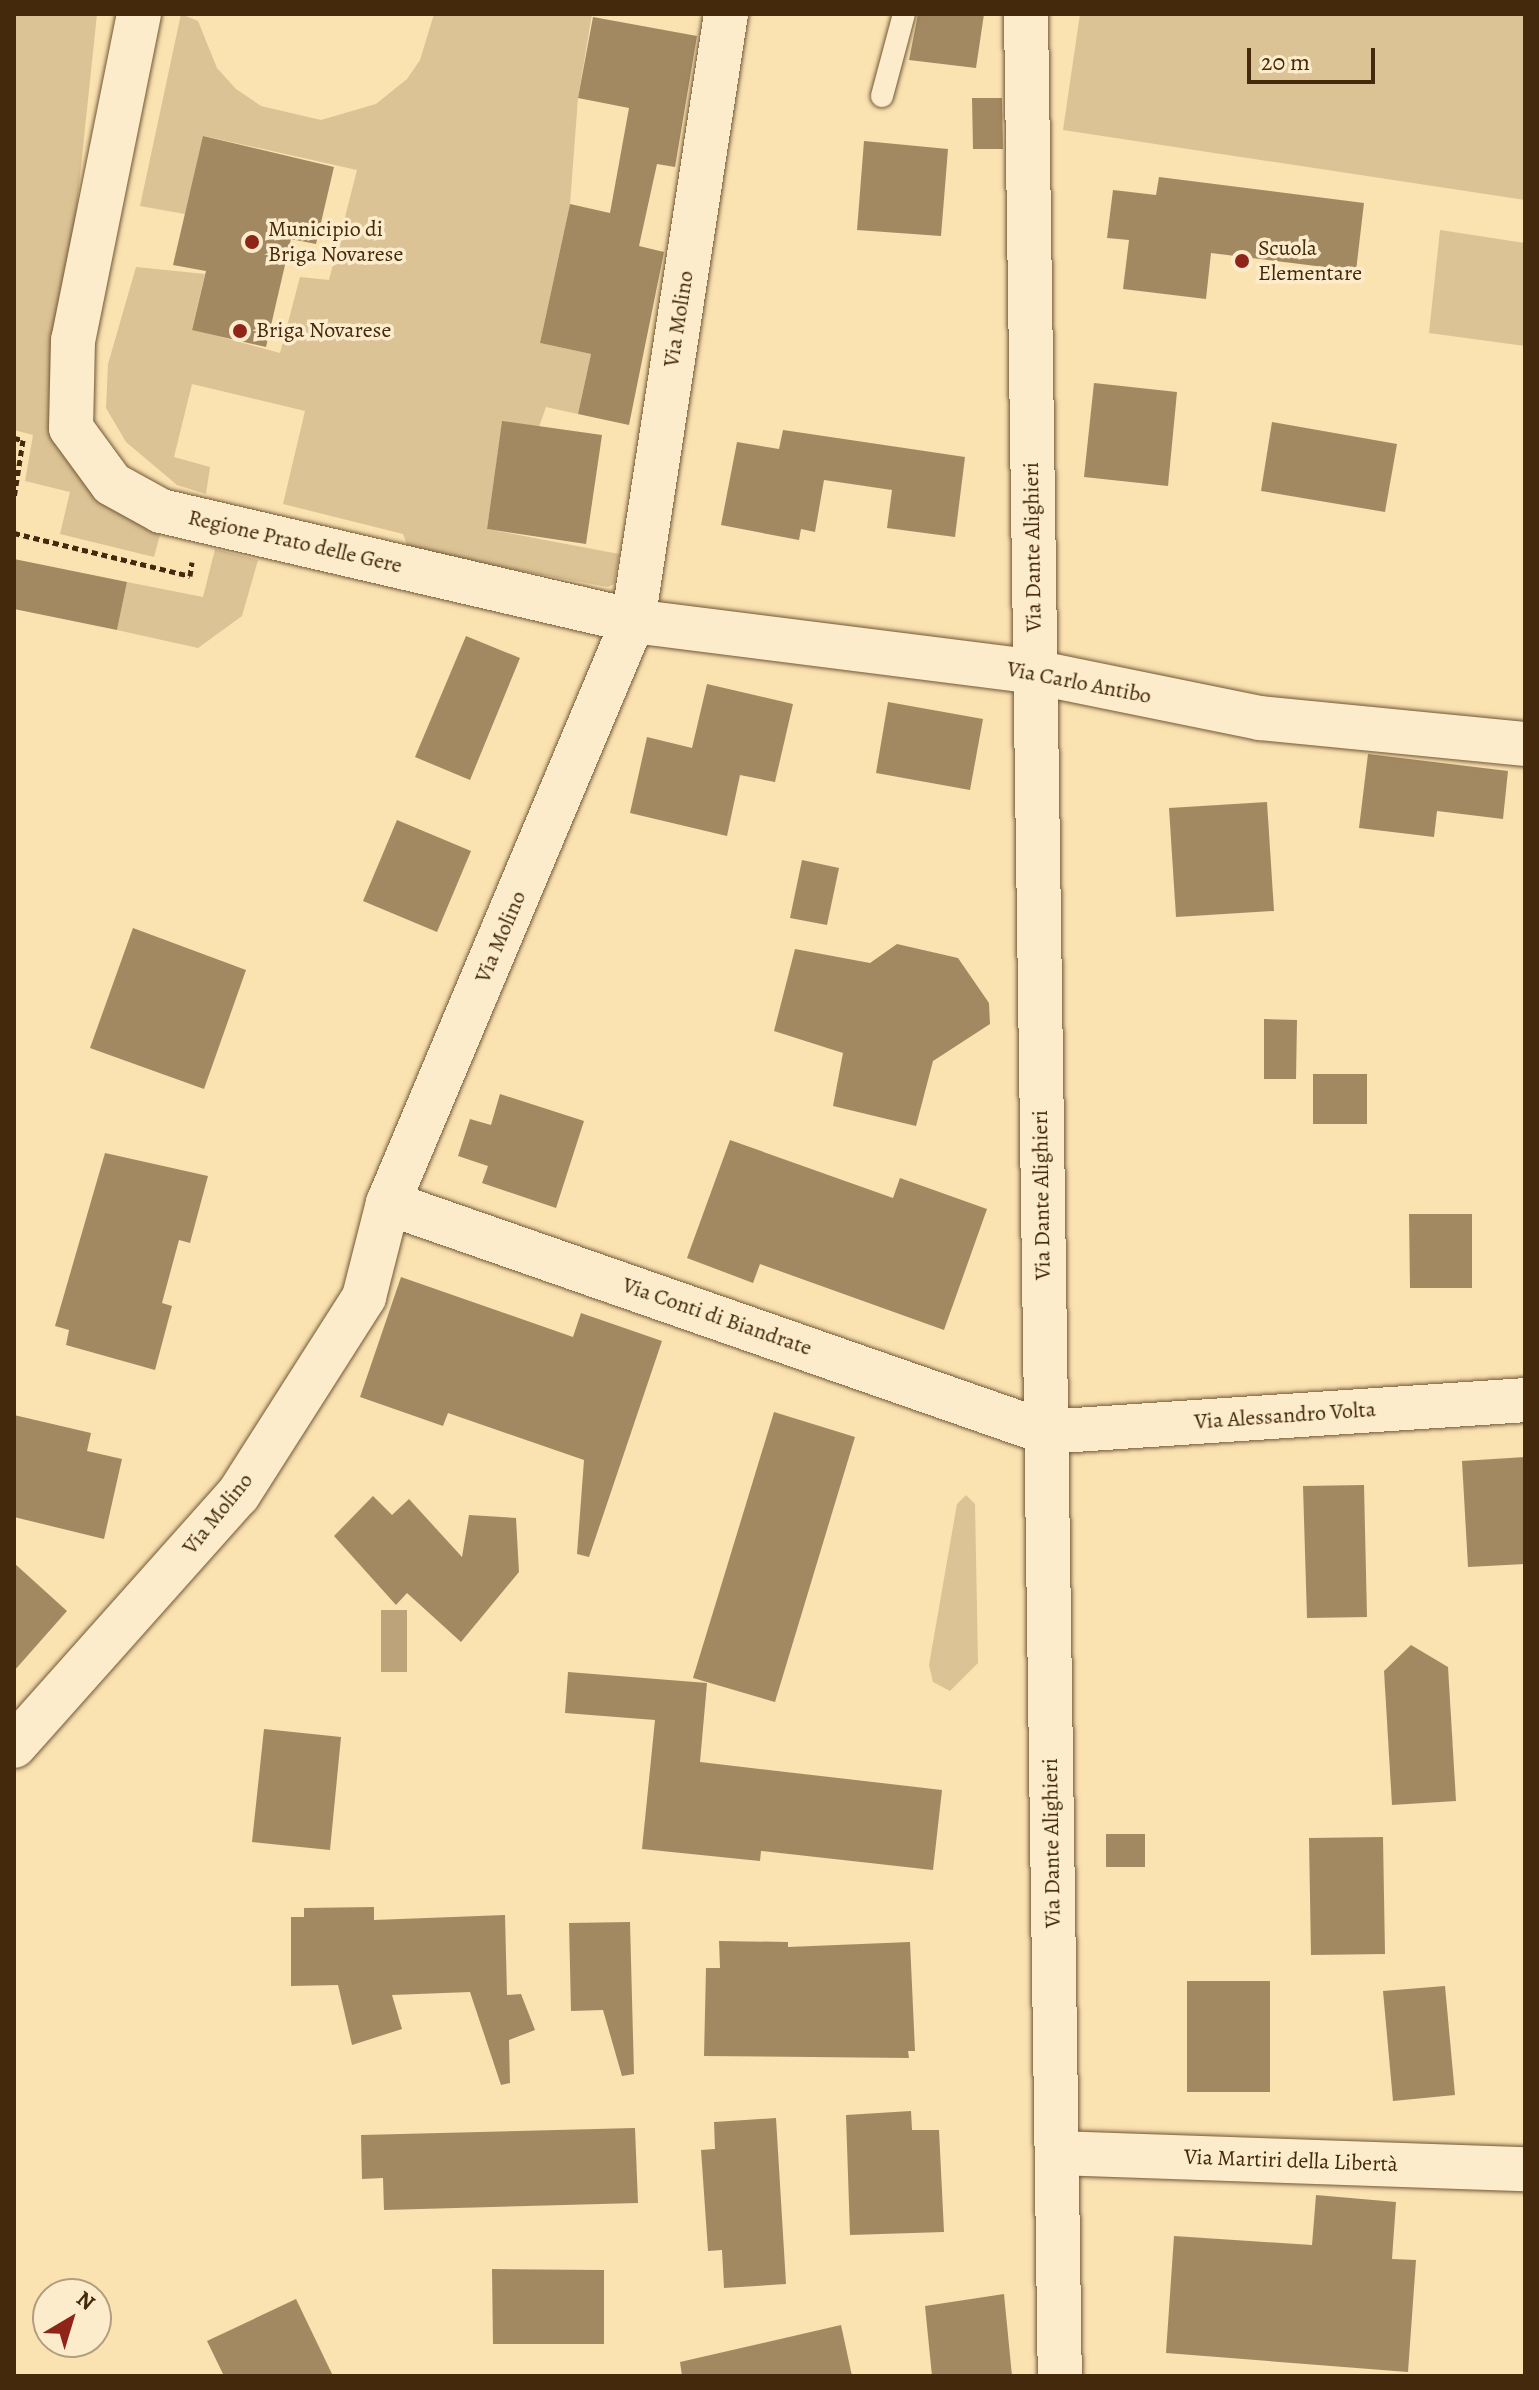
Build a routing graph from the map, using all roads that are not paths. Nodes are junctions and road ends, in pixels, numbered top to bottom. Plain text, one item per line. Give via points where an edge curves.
1 (139, 14) edge
2 (726, 14) edge
3 (904, 14) edge
4 (1026, 14) edge
5 (882, 96) dead end
6 (633, 621) junction
7 (1034, 672) junction
8 (1525, 744) edge
9 (388, 1203) junction
10 (1525, 1400) edge
11 (1045, 1432) junction
12 (14, 1746) edge
13 (1057, 2153) junction
14 (1525, 2169) edge
15 (1060, 2376) edge

1 - 6 street, Regione Prato delle Gere via 73,340 71,428 112,484 161,511 198,522
2 - 6 street, Via Molino
3 - 5 lane
4 - 7 street, Via Dante Alighieri
6 - 7 street, Via Carlo Antibo
6 - 9 street, Via Molino
7 - 8 street, Via Carlo Antibo via 1260,718
7 - 11 street, Via Dante Alighieri
9 - 11 street, Via Conti di Biandrate
9 - 12 street, Via Molino via 364,1297 238,1495
10 - 11 street, Via Alessandro Volta
11 - 13 street, Via Dante Alighieri
13 - 14 street, Via Martiri della Libertà
13 - 15 street, Via Dante Alighieri

